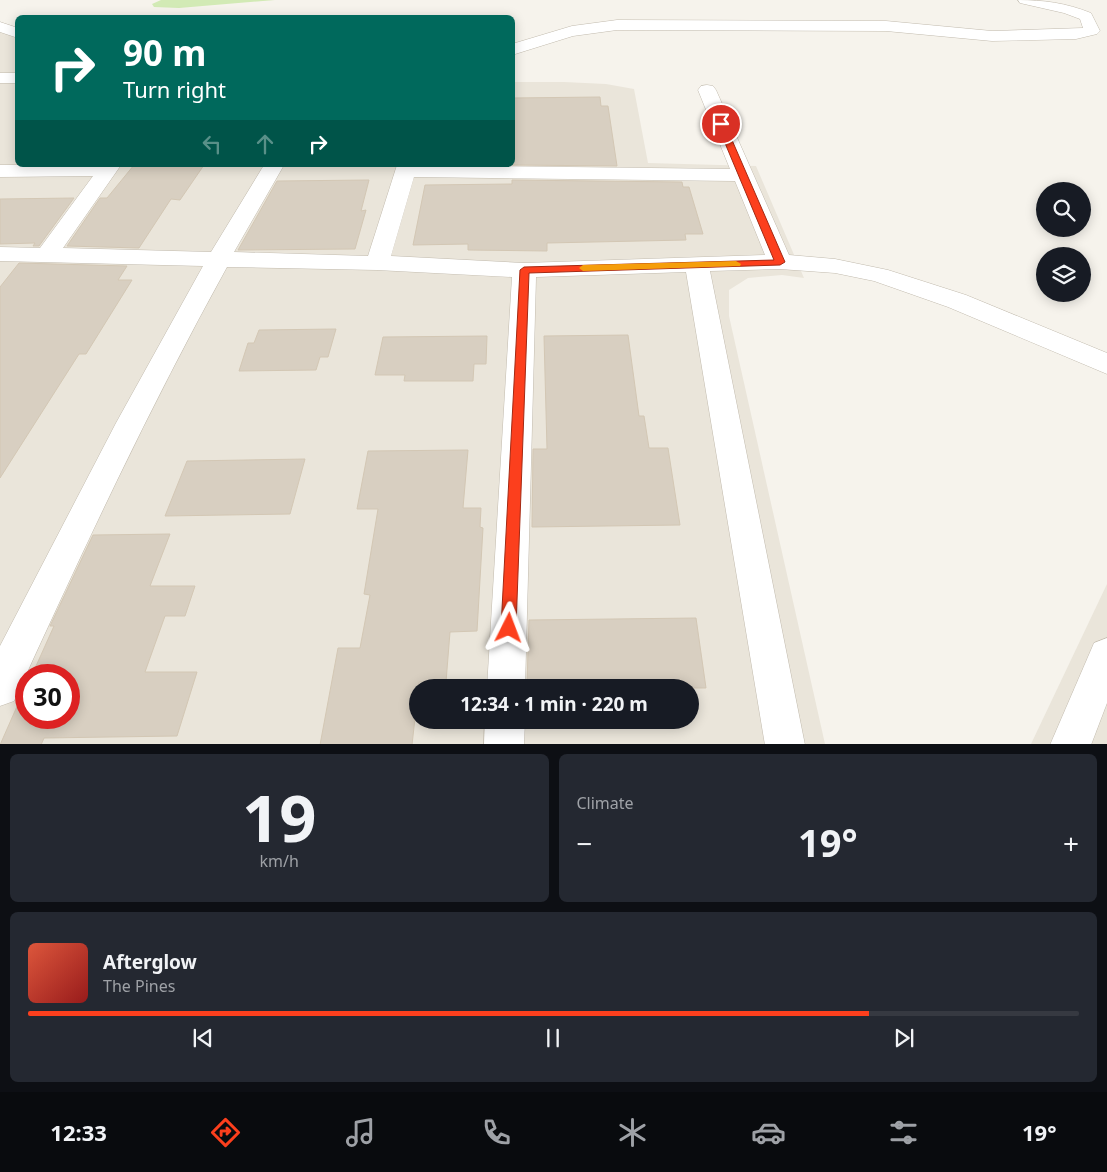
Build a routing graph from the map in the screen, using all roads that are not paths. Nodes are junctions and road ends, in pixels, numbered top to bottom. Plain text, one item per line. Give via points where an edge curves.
1 (1025, 0) edge
2 (515, 49) edge
3 (0, 78) edge
4 (15, 78) edge
5 (707, 90) dead end
6 (109, 167) edge
7 (273, 167) edge
8 (406, 168) edge
9 (0, 171) edge
10 (742, 175) junction
11 (0, 254) edge
12 (47, 255) junction
13 (218, 259) junction
14 (780, 262) junction
15 (377, 263) junction
16 (697, 265) junction
17 (524, 270) junction
18 (1107, 364) edge
19 (1107, 656) edge
20 (506, 679) edge
21 (0, 687) edge
22 (505, 729) edge
23 (504, 744) edge
24 (785, 744) edge
25 (1070, 744) edge

1 - 2 street via 1086,16 1092,31 992,36 886,26 617,25 549,37
3 - 4 street
5 - 10 street
6 - 9 street
6 - 12 street
7 - 13 street
8 - 10 street
8 - 15 street
10 - 14 street
11 - 12 street
12 - 13 street
13 - 15 street
13 - 21 street via 100,478
14 - 16 street
14 - 18 street via 835,266 879,275 957,301
15 - 17 street
16 - 17 street
16 - 24 street
17 - 20 street
19 - 25 street
22 - 23 street

